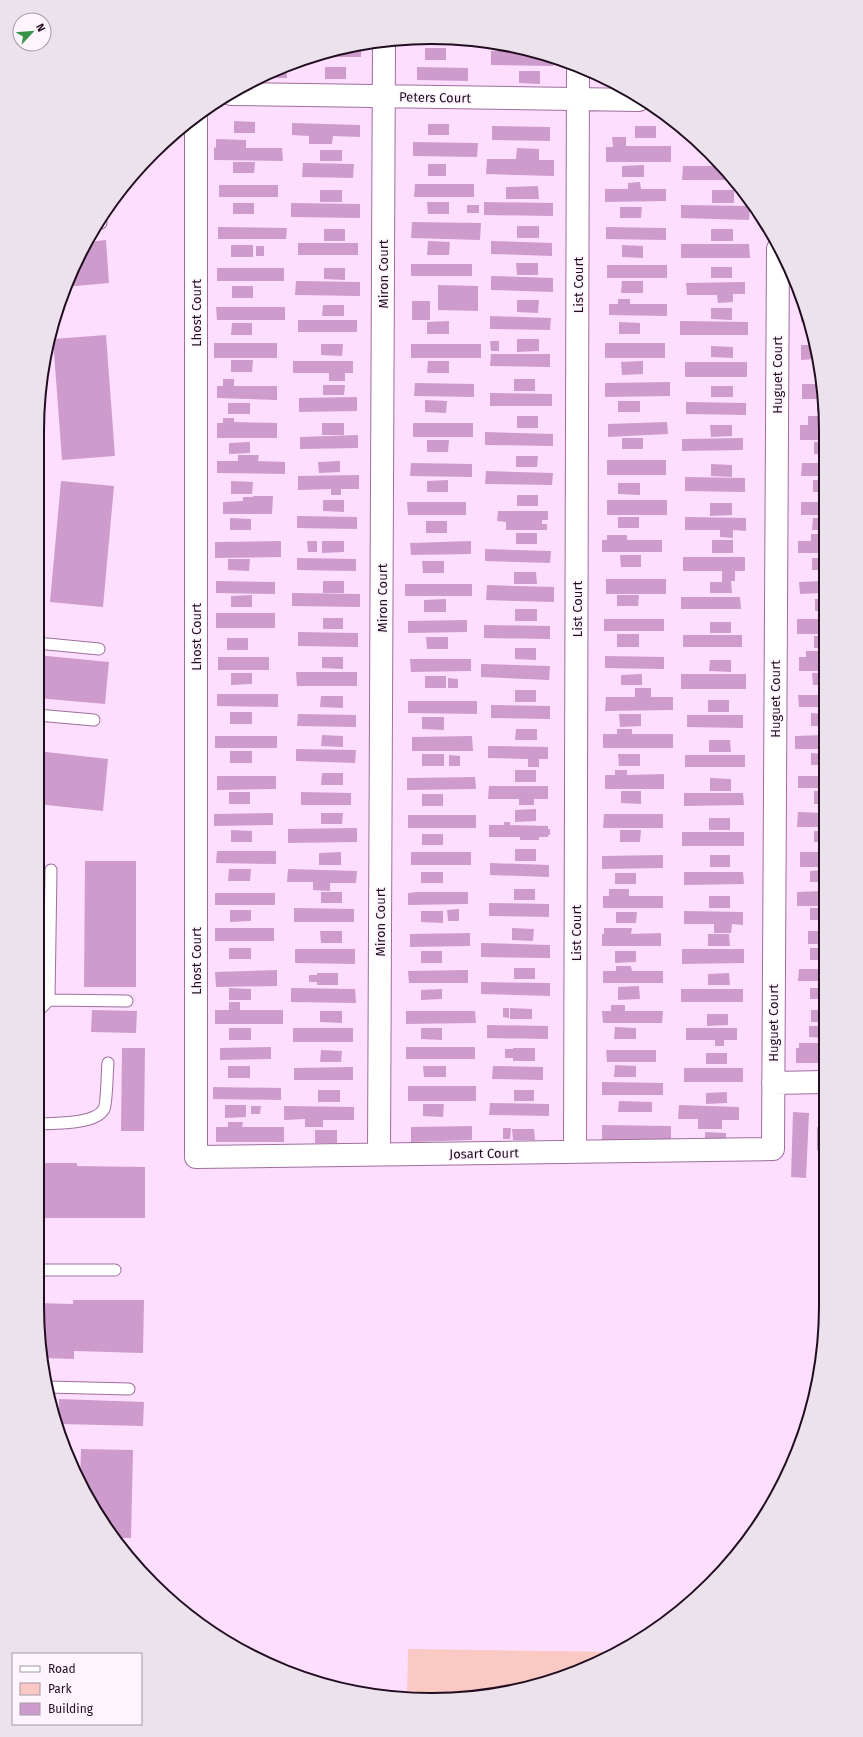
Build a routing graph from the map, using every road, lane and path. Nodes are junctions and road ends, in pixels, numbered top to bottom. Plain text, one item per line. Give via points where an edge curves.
1 (384, 47) edge
2 (578, 72) edge
3 (241, 94) edge
4 (384, 96) junction
5 (578, 99) junction
6 (632, 100) edge
7 (196, 124) edge
8 (778, 258) edge
9 (44, 644) edge
10 (99, 649) dead end
11 (44, 716) edge
12 (94, 720) dead end
13 (51, 870) dead end
14 (49, 1000) junction
15 (127, 1001) dead end
16 (44, 1005) edge
17 (108, 1063) dead end
18 (819, 1082) edge
19 (773, 1083) junction
20 (44, 1124) edge
21 (772, 1149) joint
22 (575, 1151) junction
23 (379, 1154) junction
24 (196, 1157) joint
25 (44, 1270) edge
26 (115, 1270) dead end
27 (52, 1387) edge
28 (129, 1389) dead end

1 - 4 street, Miron Court
2 - 5 street, List Court
3 - 4 street, Peters Court
4 - 5 street, Peters Court
4 - 23 street, Miron Court
5 - 6 street, Peters Court
5 - 22 street, List Court
7 - 24 street, Lhost Court
8 - 19 street, Huguet Court
9 - 10 lane
11 - 12 lane
13 - 14 lane
14 - 15 lane
14 - 16 lane
17 - 20 lane via 105,1108 100,1114 92,1119
18 - 19 street
19 - 21 street, Huguet Court
21 - 22 street, Josart Court
22 - 23 street, Josart Court
23 - 24 street, Josart Court
25 - 26 lane
27 - 28 lane

